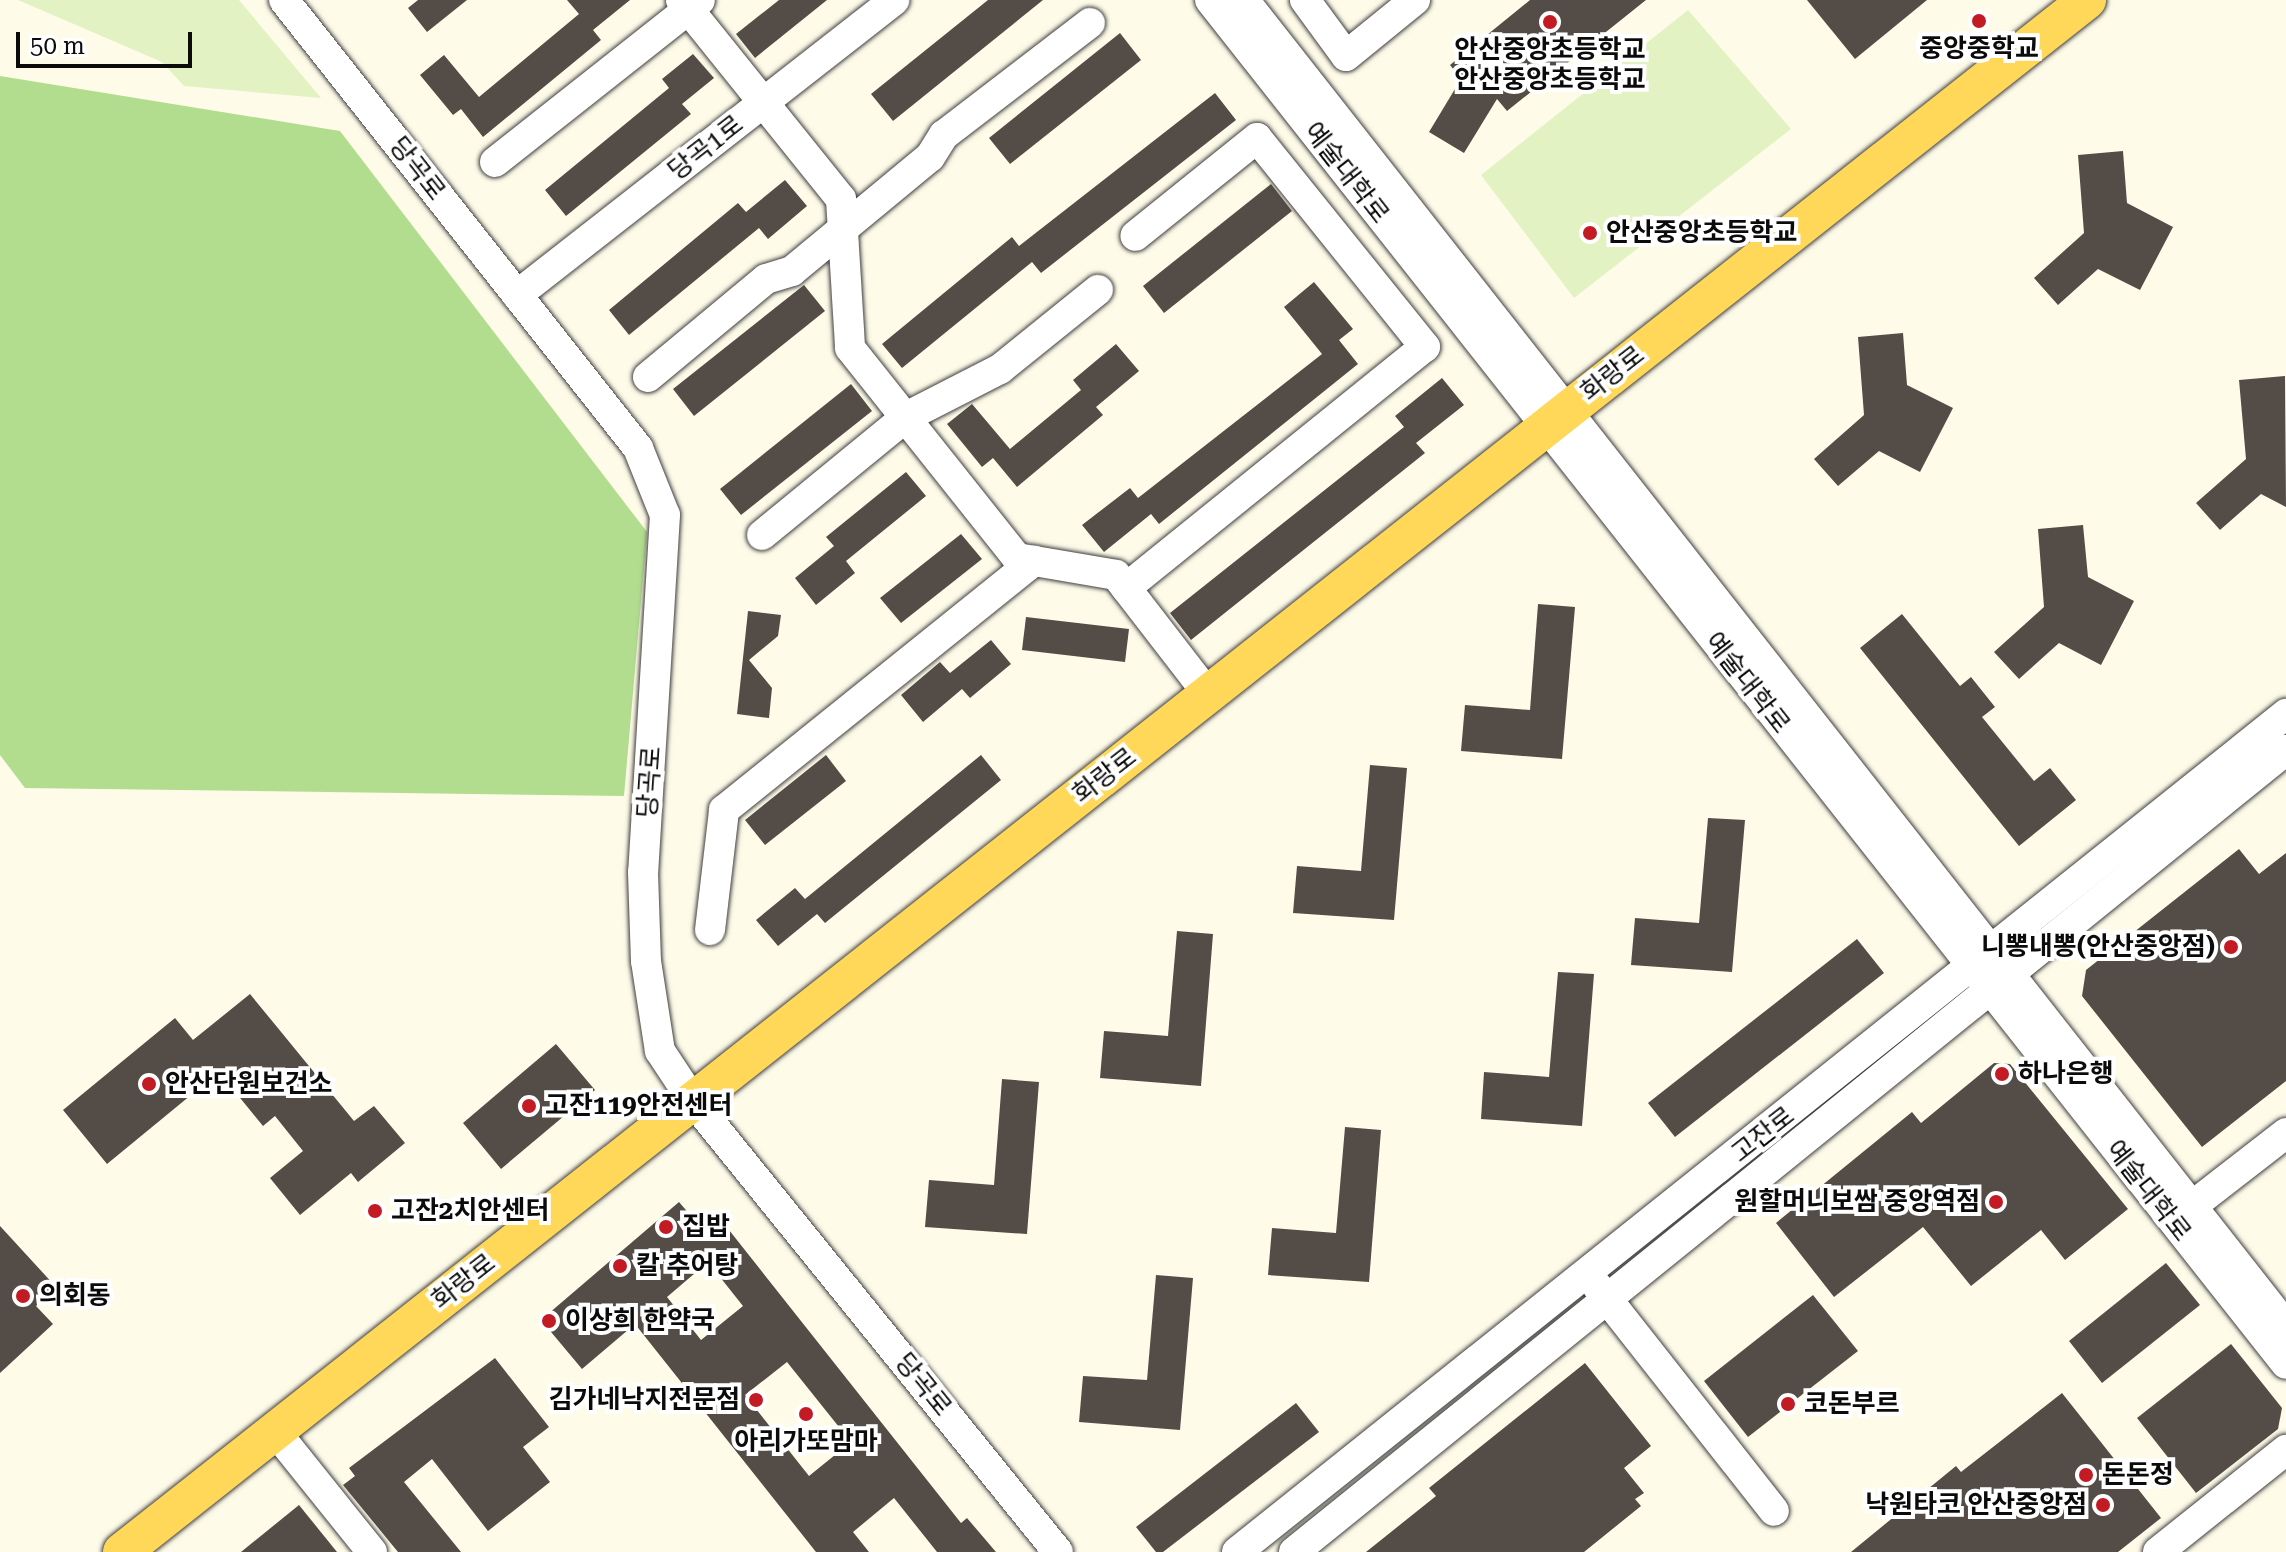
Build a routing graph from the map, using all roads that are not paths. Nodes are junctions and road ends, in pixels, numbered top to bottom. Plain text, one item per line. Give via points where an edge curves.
1 (284, 0) edge
2 (895, 0) edge
3 (1210, 0) edge
4 (1244, 0) edge
5 (1305, 0) edge
6 (1415, 0) edge
7 (2087, 0) edge
8 (690, 3) edge
9 (1090, 23) dead end
10 (763, 103) junction
11 (495, 162) dead end
12 (843, 229) junction
13 (1135, 236) dead end
14 (1098, 290) dead end
15 (517, 295) junction
16 (648, 377) dead end
17 (906, 417) junction
18 (1557, 419) junction
19 (762, 535) dead end
20 (1034, 561) junction
21 (1126, 588) junction
22 (1208, 694) junction
23 (2286, 714) edge
24 (2286, 750) edge
25 (710, 930) dead end
26 (1983, 959) junction
27 (2002, 983) junction
28 (693, 1101) junction
29 (2286, 1133) edge
30 (2192, 1206) junction
31 (1588, 1274) junction
32 (1610, 1302) junction
33 (2286, 1326) edge
34 (2286, 1364) edge
35 (275, 1431) junction
36 (2286, 1450) edge
37 (1774, 1511) dead end
38 (136, 1545) edge
39 (2165, 1550) edge
40 (372, 1552) edge
41 (1058, 1552) edge
42 (1237, 1552) edge
43 (1294, 1552) edge

1 - 15 street, 당곡로
2 - 10 street, 당곡1로
3 - 18 street, 예술대학로
4 - 18 street, 예술대학로
5 - 6 street via 1346,56
7 - 18 main road, 화랑로
8 - 10 street
8 - 11 street
9 - 12 street via 944,135 930,157
10 - 12 street via 841,199
10 - 15 street, 당곡1로
12 - 16 street via 792,271 766,279
12 - 17 street via 850,348
13 - 21 street via 1257,138 1425,347
14 - 17 street via 1000,369
15 - 28 street, 당곡로 via 638,448 665,515 643,872 646,961 660,1051
17 - 19 street
17 - 20 street via 1017,558
18 - 22 main road, 화랑로
18 - 26 street, 예술대학로
20 - 21 street via 1116,575
20 - 25 street via 724,810
21 - 22 street
22 - 28 main road, 화랑로
23 - 26 street, 고잔로
24 - 27 street, 고잔로
26 - 27 street, 예술대학로
26 - 31 street, 고잔로
27 - 30 street, 예술대학로
27 - 32 street, 고잔로
27 - 34 street, 예술대학로
28 - 35 main road, 화랑로
28 - 41 street, 당곡로
29 - 30 street
30 - 33 street, 예술대학로
31 - 32 street
31 - 42 street, 고잔로
32 - 37 street
32 - 43 street, 고잔로
35 - 38 main road, 화랑로
35 - 40 street
36 - 39 street

